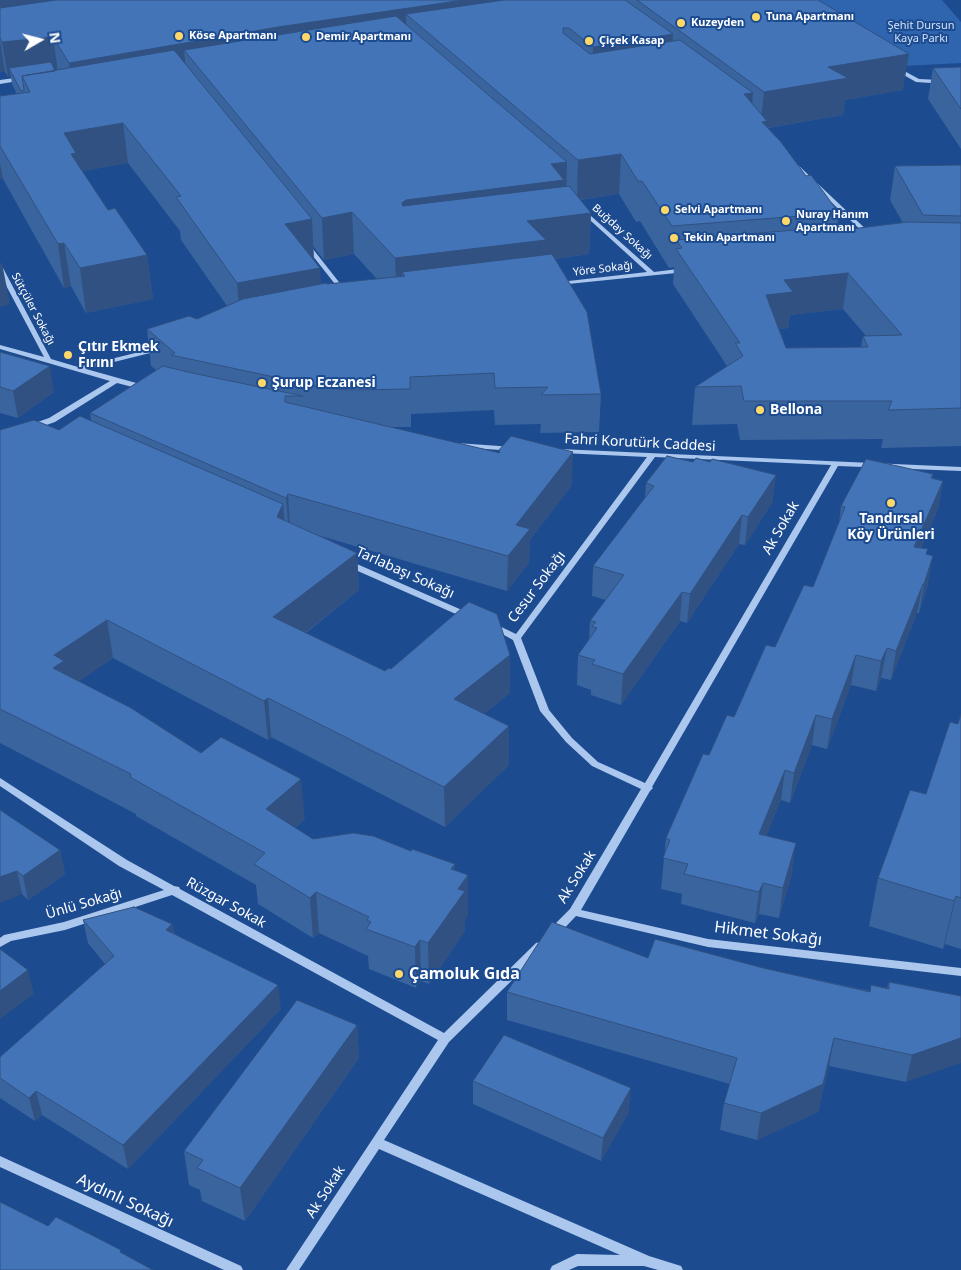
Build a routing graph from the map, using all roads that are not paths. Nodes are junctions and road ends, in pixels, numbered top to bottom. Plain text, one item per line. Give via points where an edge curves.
1 (890, 65) edge
2 (28, 79) edge
3 (0, 82) edge
4 (961, 83) edge
5 (788, 159) edge
6 (578, 207) edge
7 (593, 220) junction
8 (583, 221) edge
9 (302, 239) edge
10 (872, 239) edge
11 (0, 268) edge
12 (691, 270) edge
13 (652, 273) junction
14 (553, 285) edge
15 (351, 301) edge
16 (170, 346) edge
17 (0, 347) edge
18 (48, 359) junction
19 (75, 369) junction
20 (116, 380) junction
21 (152, 390) edge
22 (36, 425) junction
23 (28, 428) edge
24 (45, 429) edge
25 (451, 444) edge
26 (527, 449) edge
27 (556, 451) edge
28 (651, 457) junction
29 (836, 463) junction
30 (961, 469) edge
31 (335, 558) edge
32 (517, 638) junction
33 (1, 783) edge
34 (648, 788) junction
35 (175, 890) junction
36 (574, 912) junction
37 (0, 943) edge
38 (961, 972) edge
39 (445, 1039) junction
40 (376, 1142) junction
41 (0, 1161) edge
42 (647, 1261) junction
43 (237, 1270) edge
44 (292, 1270) edge
45 (556, 1270) edge
46 (677, 1270) edge

1 - 4 street via 914,80
2 - 3 street
5 - 10 street
6 - 7 street, Buğday Sokağı
7 - 8 street
7 - 13 street, Buğday Sokağı
9 - 15 street
11 - 18 street, Sütçüler Sokağı
12 - 13 street, Yöre Sokağı
13 - 14 street, Yöre Sokağı
16 - 19 street
17 - 18 street
18 - 19 street
19 - 20 street
20 - 21 street
20 - 22 street via 52,420
22 - 23 street
22 - 24 street
25 - 26 street
27 - 28 street, Fahri Korutürk Caddesi
28 - 29 street, Fahri Korutürk Caddesi
28 - 32 street, Cesur Sokağı
29 - 30 street, Fahri Korutürk Caddesi
29 - 34 street, Ak Sokak
31 - 32 street, Tarlabaşı Sokağı
32 - 34 street, Cesur Sokağı via 544,711 568,740 595,764
33 - 35 street, Rüzgar Sokak via 123,863
34 - 36 street, Ak Sokak
35 - 37 street, Ünlü Sokağı
35 - 39 street, Rüzgar Sokak
36 - 38 street, Hikmet Sokağı via 708,943
36 - 39 street, Ak Sokak
39 - 40 street, Ak Sokak
40 - 42 street
40 - 44 street, Ak Sokak
41 - 43 street, Aydınlı Sokağı
42 - 45 street via 577,1260
42 - 46 street

